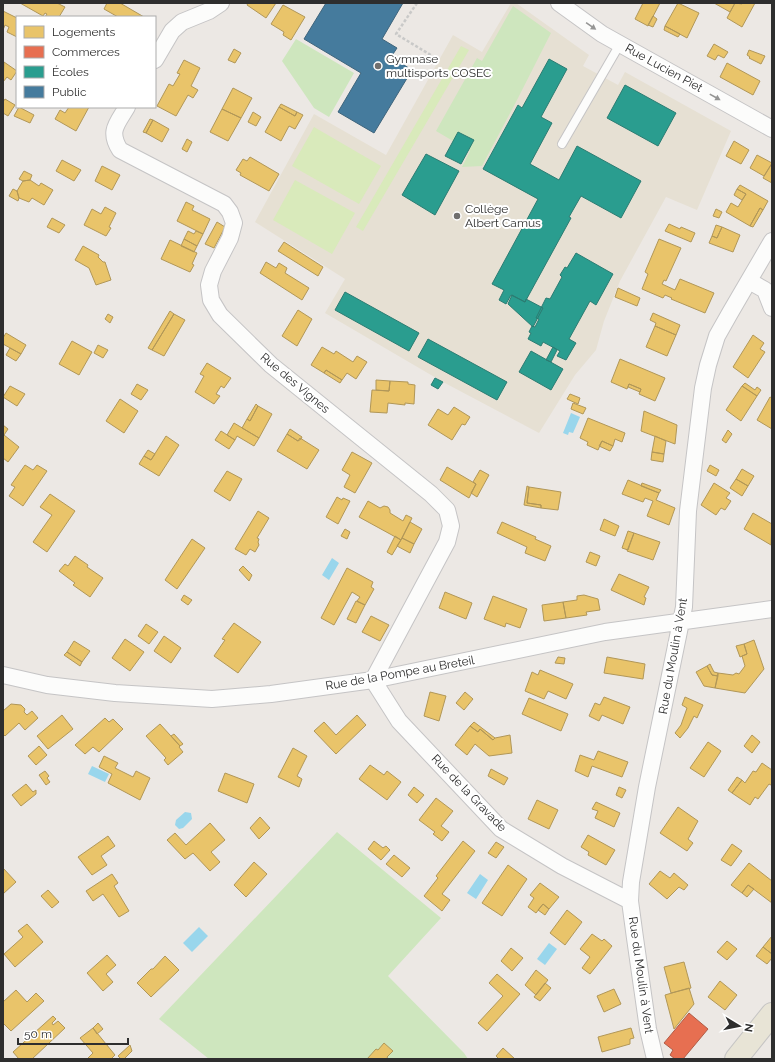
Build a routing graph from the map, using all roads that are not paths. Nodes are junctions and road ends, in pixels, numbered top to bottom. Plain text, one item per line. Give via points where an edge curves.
1 (220, 3) edge
2 (559, 3) edge
3 (620, 44) junction
4 (156, 58) edge
5 (126, 108) edge
6 (772, 129) edge
7 (562, 144) dead end
8 (772, 241) edge
9 (749, 281) junction
10 (772, 308) edge
11 (772, 609) edge
12 (681, 622) junction
13 (3, 675) edge
14 (373, 680) junction
15 (630, 901) junction
16 (772, 1014) edge
17 (655, 1059) edge
18 (736, 1059) edge

1 - 4 street via 209,12 182,22 172,31
2 -> 3 street, Rue Lucien Piet
3 -> 6 street, Rue Lucien Piet
3 - 7 lane
5 - 14 street, Rue des Vignes via 114,129 114,141 120,150 224,204 230,212 234,223 230,238 213,271 209,286 211,300 220,315 271,365 431,494 447,510 451,526 447,542
8 - 9 street, Rue du Moulin à Vent
9 - 10 street via 765,290
9 - 12 street, Rue du Moulin à Vent via 718,336 703,388 688,511 684,607
11 - 12 street, Rue de la Pompe au Breteil
12 - 14 street, Rue de la Pompe au Breteil via 605,632
12 - 15 street, Rue du Moulin à Vent via 647,787
13 - 14 street, Rue de la Pompe au Breteil via 47,685 115,693 212,699
14 - 15 street, Rue de la Gravade via 399,721 501,830 562,866
15 - 17 street, Rue du Moulin à Vent via 648,1029
16 - 18 main road

